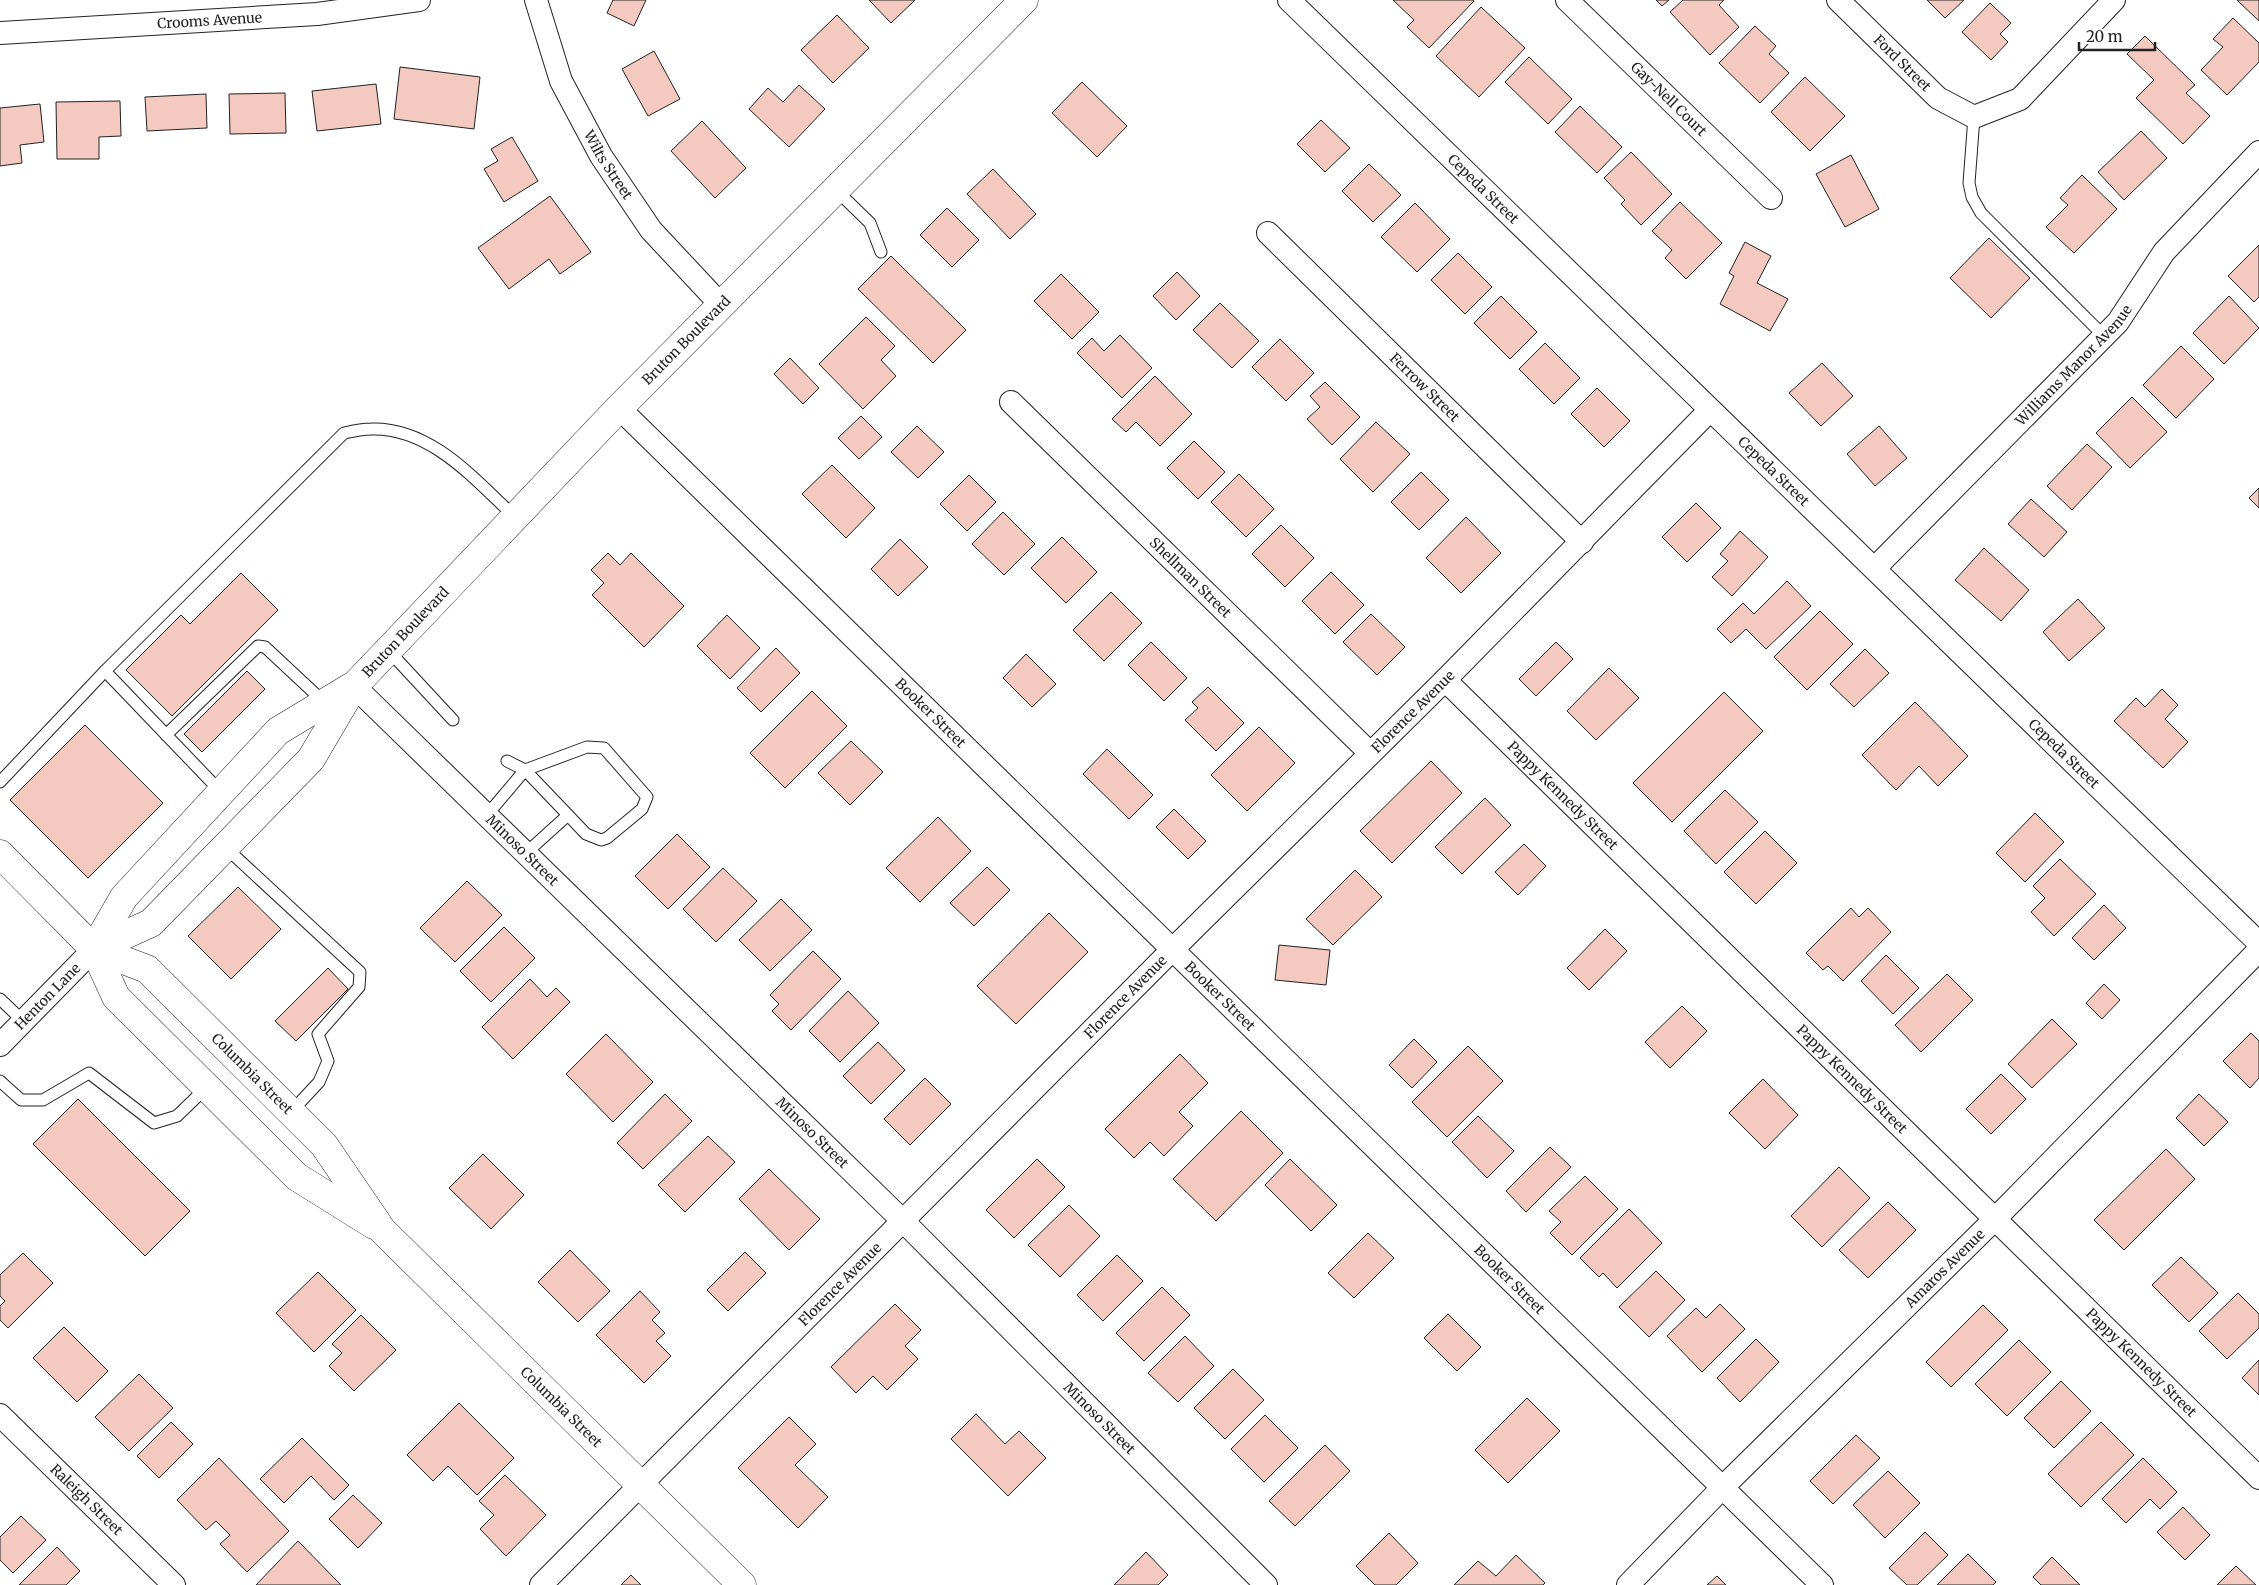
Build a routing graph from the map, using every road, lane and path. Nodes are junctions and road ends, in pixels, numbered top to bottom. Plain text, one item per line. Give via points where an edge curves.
1 (419, 0) edge
2 (536, 0) edge
3 (1024, 0) edge
4 (1289, 0) edge
5 (1567, 0) edge
6 (1838, 0) edge
7 (2114, 0) edge
8 (0, 33) edge
9 (1974, 117) junction
10 (2259, 152) edge
11 (836, 190) junction
12 (1771, 198) dead end
13 (1268, 233) dead end
14 (882, 252) dead end
15 (722, 306) junction
16 (2104, 336) junction
17 (1011, 402) dead end
18 (619, 408) junction
19 (1710, 410) junction
20 (515, 517) junction
21 (1582, 542) junction
22 (1875, 568) junction
23 (388, 650) junction
24 (106, 671) junction
25 (1445, 680) junction
26 (354, 686) junction
27 (325, 703) junction
28 (453, 720) dead end
29 (166, 735) junction
30 (1370, 753) junction
31 (507, 761) dead end
32 (525, 770) junction
33 (0, 782) edge
34 (221, 792) junction
35 (487, 815) junction
36 (568, 815) junction
37 (225, 847) junction
38 (526, 853) junction
39 (0, 854) edge
40 (2259, 944) edge
41 (94, 949) junction
42 (1172, 950) junction
43 (2259, 950) edge
44 (0, 1000) edge
45 (23, 1021) junction
46 (0, 1045) edge
47 (0, 1080) edge
48 (207, 1087) junction
49 (290, 1112) junction
50 (1996, 1218) junction
51 (904, 1222) junction
52 (382, 1230) junction
53 (0, 1415) edge
54 (2259, 1478) edge
55 (640, 1485) junction
56 (1723, 1487) junction
57 (174, 1585) edge
58 (542, 1585) edge
59 (742, 1585) edge
60 (1266, 1585) edge
61 (1628, 1585) edge
62 (1822, 1585) edge

1 - 8 street, Crooms Avenue via 317,14
2 - 15 street, Wilts Street via 561,81 601,156 651,230
3 - 11 street, Bruton Boulevard
4 - 19 street, Cepeda Street
5 - 12 street, Gay-Nell Court
6 - 9 street, Ford Street via 1938,98
7 - 9 street via 2020,99
9 - 16 lane via 1969,183 1981,213
10 - 16 street, Williams Manor Avenue via 2164,252 2118,322
11 - 14 lane via 870,223
11 - 15 street, Bruton Boulevard
13 - 21 street, Ferrow Street
15 - 18 street, Bruton Boulevard
16 - 22 street, Williams Manor Avenue
17 - 30 street, Shellman Street
18 - 20 street, Bruton Boulevard
18 - 42 street, Booker Street
19 - 21 street, Florence Avenue
19 - 22 street, Cepeda Street
20 - 23 street, Bruton Boulevard
20 - 24 lane via 448,455 407,434 372,429 344,433
21 - 25 street, Florence Avenue
22 - 40 street, Cepeda Street
23 - 26 street, Bruton Boulevard
23 - 28 lane
24 - 29 lane
24 - 33 lane
25 - 30 street, Florence Avenue
25 - 50 street, Pappy Kennedy Street
26 - 27 street, Bruton Boulevard
26 - 35 street, Minoso Street
26 - 37 street, Bruton Boulevard via 311,759
27 - 29 lane via 265,647 258,646
27 - 34 street, Bruton Boulevard via 278,731
29 - 34 lane
30 - 42 street, Florence Avenue
31 - 32 lane
32 - 35 lane
32 - 36 lane
32 - 36 lane via 587,747 604,748 647,797 642,808 601,840 586,834
34 - 41 street, Bruton Boulevard via 124,897
35 - 38 street, Minoso Street
36 - 38 lane
37 - 41 street, Bruton Boulevard via 151,923
37 - 49 lane via 360,972 359,987 318,1034 328,1061 319,1082
38 - 51 street, Minoso Street
39 - 41 street, Columbia Street
41 - 45 street, Henton Lane
41 - 48 street, Columbia Street via 116,997
41 - 49 street, Columbia Street via 147,969
42 - 51 street, Florence Avenue
42 - 56 street, Booker Street
43 - 50 street, Amaros Avenue
44 - 45 lane
45 - 46 street, Henton Lane
47 - 48 lane via 21,1100 43,1100 89,1073 154,1123 177,1116
48 - 52 street, Columbia Street via 296,1177
49 - 52 street, Columbia Street via 324,1145
50 - 54 street, Pappy Kennedy Street
50 - 56 street, Amaros Avenue
51 - 55 street, Florence Avenue
51 - 60 street, Minoso Street
52 - 55 street, Columbia Street
53 - 57 street, Raleigh Street
55 - 58 street, Florence Avenue
55 - 59 street, Columbia Street
56 - 61 street, Amaros Avenue
56 - 62 street, Booker Street

